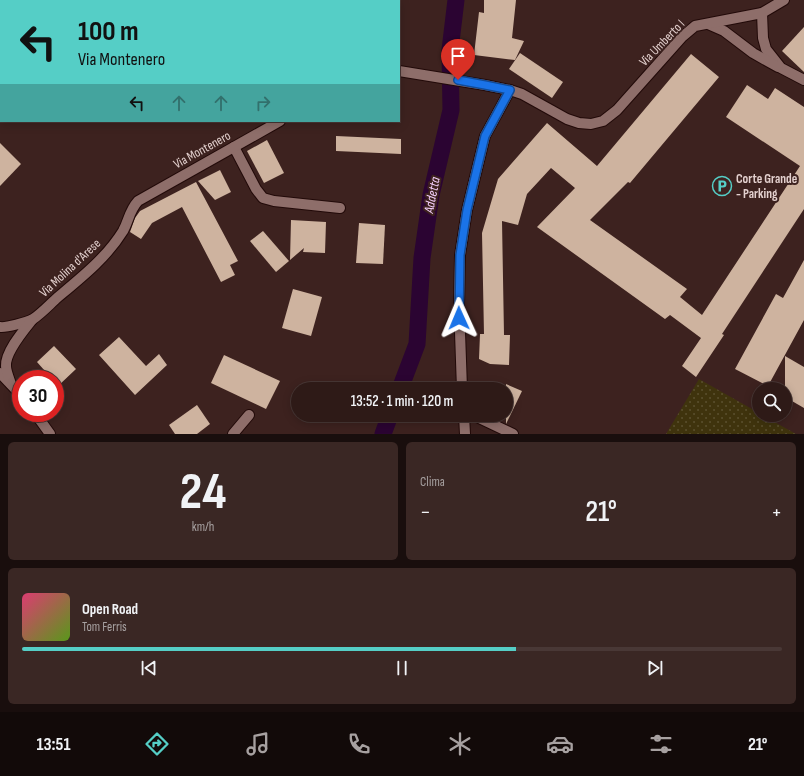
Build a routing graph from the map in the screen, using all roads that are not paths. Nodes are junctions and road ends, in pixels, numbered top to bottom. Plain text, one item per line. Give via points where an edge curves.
1 (784, 0) edge
2 (762, 13) junction
3 (708, 24) junction
4 (781, 68) junction
5 (400, 71) edge
6 (804, 80) edge
7 (510, 90) junction
8 (278, 122) edge
9 (234, 147) junction
10 (157, 190) joint
11 (340, 208) dead end
12 (32, 320) junction
13 (0, 327) edge
14 (0, 372) edge
15 (462, 382) edge
16 (11, 384) joint
17 (249, 415) dead end
18 (41, 422) edge
19 (464, 422) edge
20 (488, 422) edge
21 (50, 434) edge
22 (232, 434) edge
23 (465, 434) edge
24 (513, 434) edge

1 - 2 street, Via Umberto I
2 - 3 street, Via Umberto I
2 - 4 street via 766,49
3 - 4 street via 724,31 754,53
3 - 7 street, Via Umberto I via 695,26 682,37 617,110 603,121 579,123
4 - 6 street
5 - 7 street
7 - 15 street via 485,136 467,210 460,255
8 - 9 street, Via Montenero
9 - 10 street, Via Montenero
9 - 11 street via 263,198
10 - 12 street, Via Molina d'Arese via 132,207 123,230 110,250
12 - 13 street, Via Molina d'Arese
12 - 16 street via 8,354 6,365
14 - 16 street
17 - 22 street
18 - 21 street
19 - 23 street
20 - 24 street

